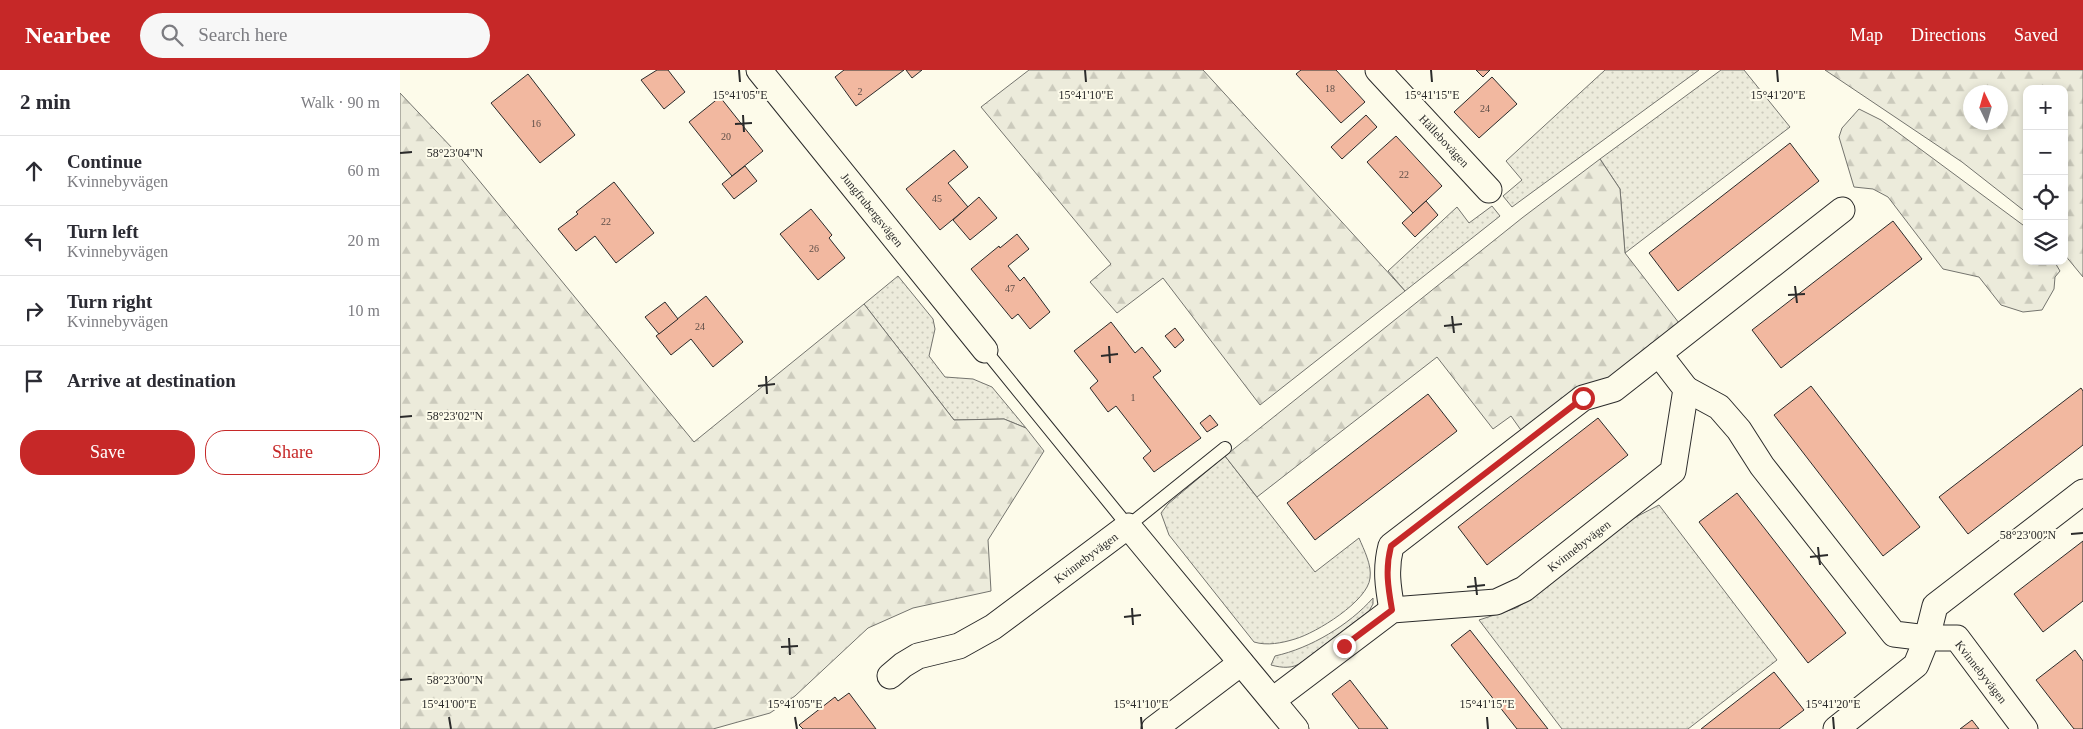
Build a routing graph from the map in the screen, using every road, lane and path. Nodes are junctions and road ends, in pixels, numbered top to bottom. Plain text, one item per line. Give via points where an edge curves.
1 (1378, 70) edge
2 (770, 74) edge
3 (1489, 190) dead end
4 (1842, 210) dead end
5 (985, 350) joint
6 (1660, 354) junction
7 (1686, 389) junction
8 (1225, 448) dead end
9 (2083, 492) edge
10 (1128, 526) junction
11 (1392, 610) junction
12 (1927, 638) junction
13 (1240, 663) junction
14 (890, 676) dead end
15 (1273, 700) junction
16 (1187, 704) junction
17 (1154, 729) edge
18 (1187, 729) edge
19 (1296, 729) edge
20 (1836, 729) edge
21 (2025, 729) edge

1 - 3 street, Hällebovägen
2 - 5 street, Jungfrubergsvägen
4 - 6 street
5 - 10 lane
6 - 7 street, Kvinnebyvägen
6 - 11 street via 1614,389 1583,398 1391,546 1387,581
7 - 11 street, Kvinnebyvägen via 1674,471 1524,589 1496,602
7 - 12 street, Kvinnebyvägen via 1719,407 1739,430 1762,466 1894,634
8 - 10 lane
9 - 12 street via 1935,606
10 - 13 street, Kvinnebyvägen
10 - 14 street, Kvinnebyvägen via 993,627 959,646 918,656
11 - 15 street
12 - 20 street via 1916,665
12 - 21 street, Kvinnebyvägen via 1956,638
13 - 15 street, Kvinnebyvägen
13 - 16 street
15 - 19 street, Kvinnebyvägen
16 - 17 street
16 - 18 street

